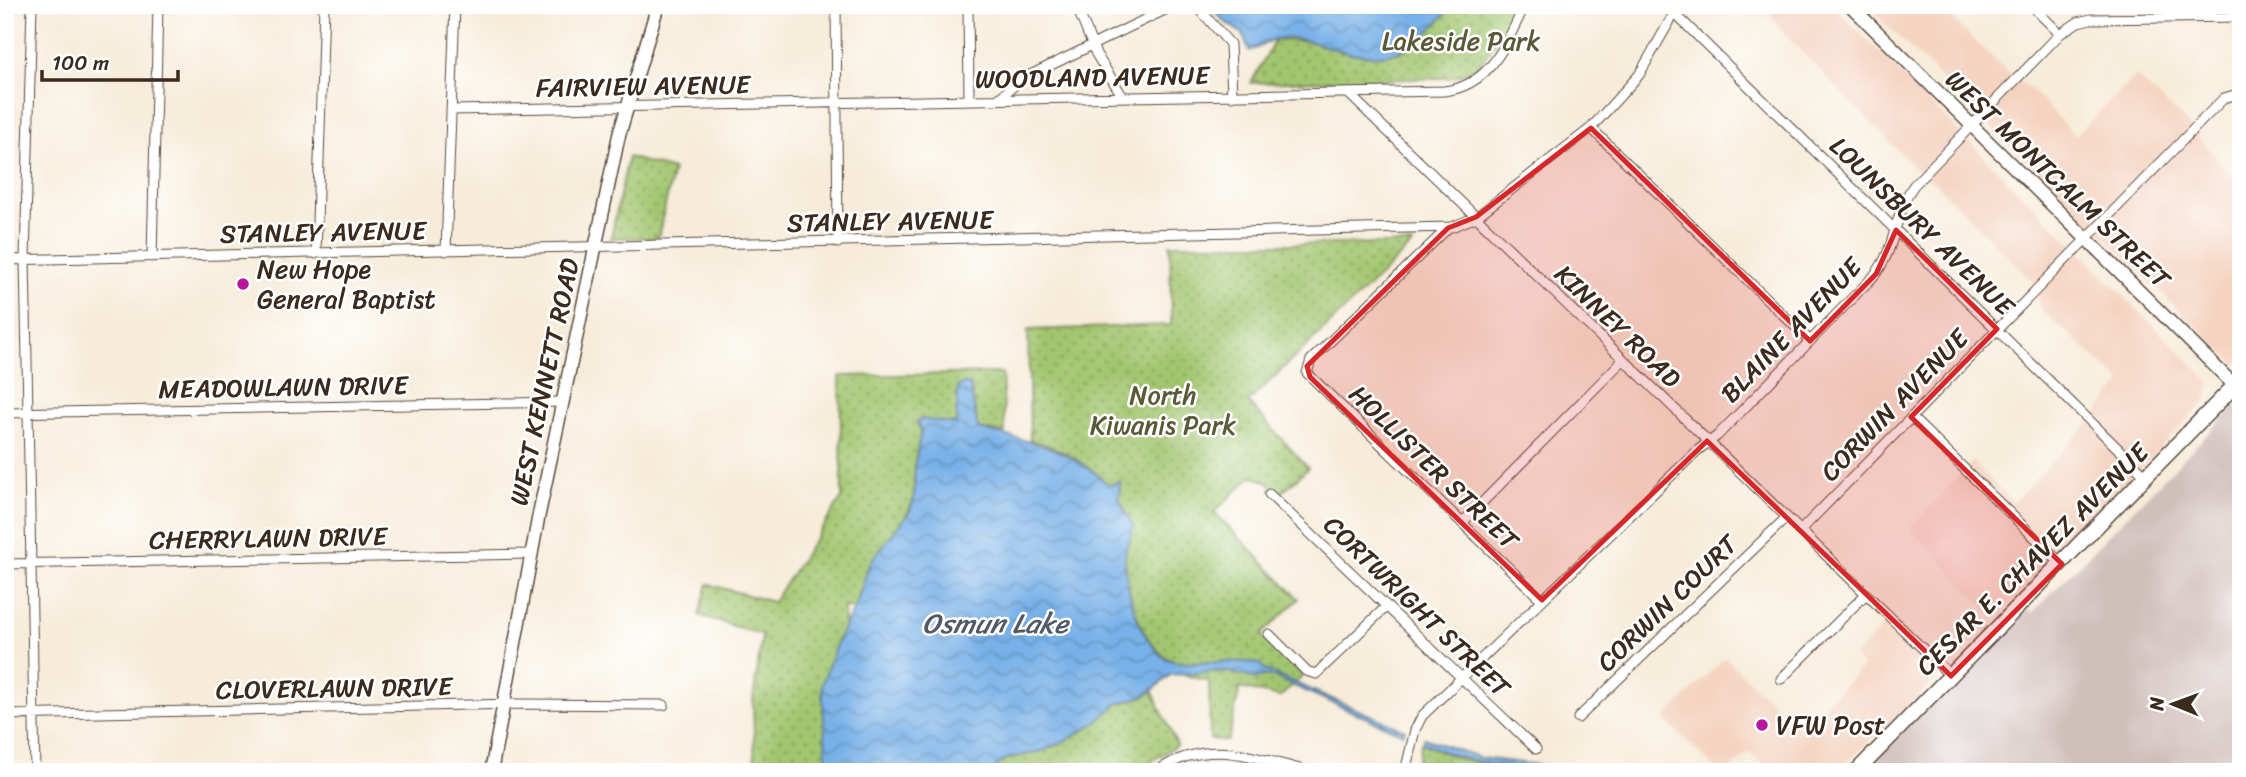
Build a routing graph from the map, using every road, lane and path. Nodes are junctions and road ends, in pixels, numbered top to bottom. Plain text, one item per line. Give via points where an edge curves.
1 (32, 5) edge
2 (158, 5) edge
3 (324, 5) edge
4 (455, 5) edge
5 (658, 5) edge
6 (836, 5) edge
7 (968, 5) edge
8 (1076, 5) edge
9 (1175, 5) edge
10 (1196, 5) edge
11 (1525, 5) edge
12 (1667, 5) edge
13 (1850, 5) edge
14 (2031, 5) edge
15 (1677, 9) edge
16 (2241, 17) edge
17 (2060, 34) junction
18 (1091, 46) junction
19 (1348, 93) junction
20 (2241, 93) edge
21 (1231, 96) junction
22 (1123, 97) junction
23 (969, 99) junction
24 (999, 99) junction
25 (837, 103) junction
26 (626, 108) junction
27 (451, 110) junction
28 (1971, 125) junction
29 (1591, 128) junction
30 (1476, 218) junction
31 (1448, 228) junction
32 (1896, 230) junction
33 (2087, 238) junction
34 (838, 243) junction
35 (595, 248) junction
36 (446, 251) junction
37 (316, 254) junction
38 (152, 257) junction
39 (25, 259) junction
40 (5, 260) edge
41 (1997, 329) junction
42 (1810, 341) junction
43 (1623, 360) junction
44 (2239, 385) edge
45 (562, 402) junction
46 (28, 412) junction
47 (5, 413) edge
48 (1911, 417) junction
49 (1709, 442) junction
50 (2147, 477) junction
51 (1269, 494) dead end
52 (1786, 518) junction
53 (1462, 523) junction
54 (1800, 530) junction
55 (531, 554) junction
56 (5, 564) edge
57 (31, 564) junction
58 (2062, 564) junction
59 (1866, 594) junction
60 (1542, 600) junction
61 (1387, 606) junction
62 (1269, 634) dead end
63 (1951, 676) junction
64 (1461, 678) junction
65 (1781, 679) dead end
66 (503, 705) junction
67 (664, 705) dead end
68 (5, 715) edge
69 (34, 715) junction
70 (1578, 718) dead end
71 (1535, 749) dead end
72 (35, 772) edge
73 (491, 772) edge
74 (1156, 772) edge
75 (1312, 772) edge
76 (1405, 772) edge
77 (1856, 772) edge

1 - 39 street
2 - 38 street
3 - 37 street
4 - 27 street
5 - 26 street, WEST KENNETT ROAD
6 - 25 street
7 - 23 street
8 - 18 street
9 - 18 street
10 - 21 street via 1230,44
11 - 19 street, WOODLAND AVENUE via 1495,62 1469,84 1444,91
12 - 15 street, LOUNSBURY AVENUE
13 - 28 street, WEST MONTCALM STREET
14 - 17 street
15 - 29 street, STANLEY AVENUE via 1639,75
15 - 32 street, LOUNSBURY AVENUE
16 - 17 street, BLAINE AVENUE via 2091,19
17 - 28 street, BLAINE AVENUE
18 - 22 street
18 - 24 street via 1022,79
19 - 21 street, WOODLAND AVENUE
19 - 30 street, KINNEY ROAD
20 - 33 street, CORWIN AVENUE via 2224,98
21 - 22 street, WOODLAND AVENUE
22 - 24 street, WOODLAND AVENUE
23 - 24 street, WOODLAND AVENUE
23 - 25 street, WOODLAND AVENUE
25 - 26 street, FAIRVIEW AVENUE
25 - 34 street
26 - 27 street, FAIRVIEW AVENUE
26 - 35 street, WEST KENNETT ROAD
27 - 36 street
28 - 32 street, BLAINE AVENUE via 1910,190
28 - 33 street, WEST MONTCALM STREET
29 - 30 street, STANLEY AVENUE
29 - 42 street
30 - 31 street, STANLEY AVENUE
30 - 43 street, KINNEY ROAD
31 - 34 street, STANLEY AVENUE
31 - 53 street, HOLLISTER STREET via 1307,368 1310,377
32 - 41 street, LOUNSBURY AVENUE
32 - 42 street, BLAINE AVENUE via 1879,269
33 - 41 street, CORWIN AVENUE
33 - 44 street, WEST MONTCALM STREET
34 - 35 street, STANLEY AVENUE
35 - 36 street, STANLEY AVENUE
35 - 45 street, WEST KENNETT ROAD
36 - 37 street, STANLEY AVENUE
37 - 38 street, STANLEY AVENUE
38 - 39 street, STANLEY AVENUE
39 - 40 street, STANLEY AVENUE
39 - 46 street
41 - 48 street, CORWIN AVENUE
41 - 50 street, LOUNSBURY AVENUE
42 - 49 street, BLAINE AVENUE
43 - 49 street, KINNEY ROAD
43 - 53 street
44 - 50 main road, CESAR E. CHAVEZ AVENUE
45 - 46 street, MEADOWLAWN DRIVE
45 - 55 street, WEST KENNETT ROAD
46 - 47 street, MEADOWLAWN DRIVE
46 - 57 street
48 - 54 street, CORWIN AVENUE
48 - 58 street
49 - 52 street, KINNEY ROAD
49 - 60 street, BLAINE AVENUE
50 - 58 main road, CESAR E. CHAVEZ AVENUE
51 - 61 street, CORTWRIGHT STREET
52 - 54 street, KINNEY ROAD
52 - 70 street, CORWIN COURT
53 - 60 street, HOLLISTER STREET
54 - 59 street, KINNEY ROAD
55 - 57 street, CHERRYLAWN DRIVE
55 - 66 street, WEST KENNETT ROAD
56 - 57 street, CHERRYLAWN DRIVE
57 - 69 street
58 - 63 main road, CESAR E. CHAVEZ AVENUE
59 - 63 street, KINNEY ROAD
59 - 65 street
60 - 64 street, BLAINE AVENUE
61 - 62 street via 1314,674
61 - 64 street, CORTWRIGHT STREET
63 - 77 main road, CESAR E. CHAVEZ AVENUE
64 - 71 street, CORTWRIGHT STREET
64 - 76 street, BLAINE AVENUE via 1418,721
66 - 67 street, CLOVERLAWN DRIVE
66 - 69 street, CLOVERLAWN DRIVE
66 - 73 street, WEST KENNETT ROAD
68 - 69 street, CLOVERLAWN DRIVE
69 - 72 street
74 - 75 street via 1187,754 1210,751

